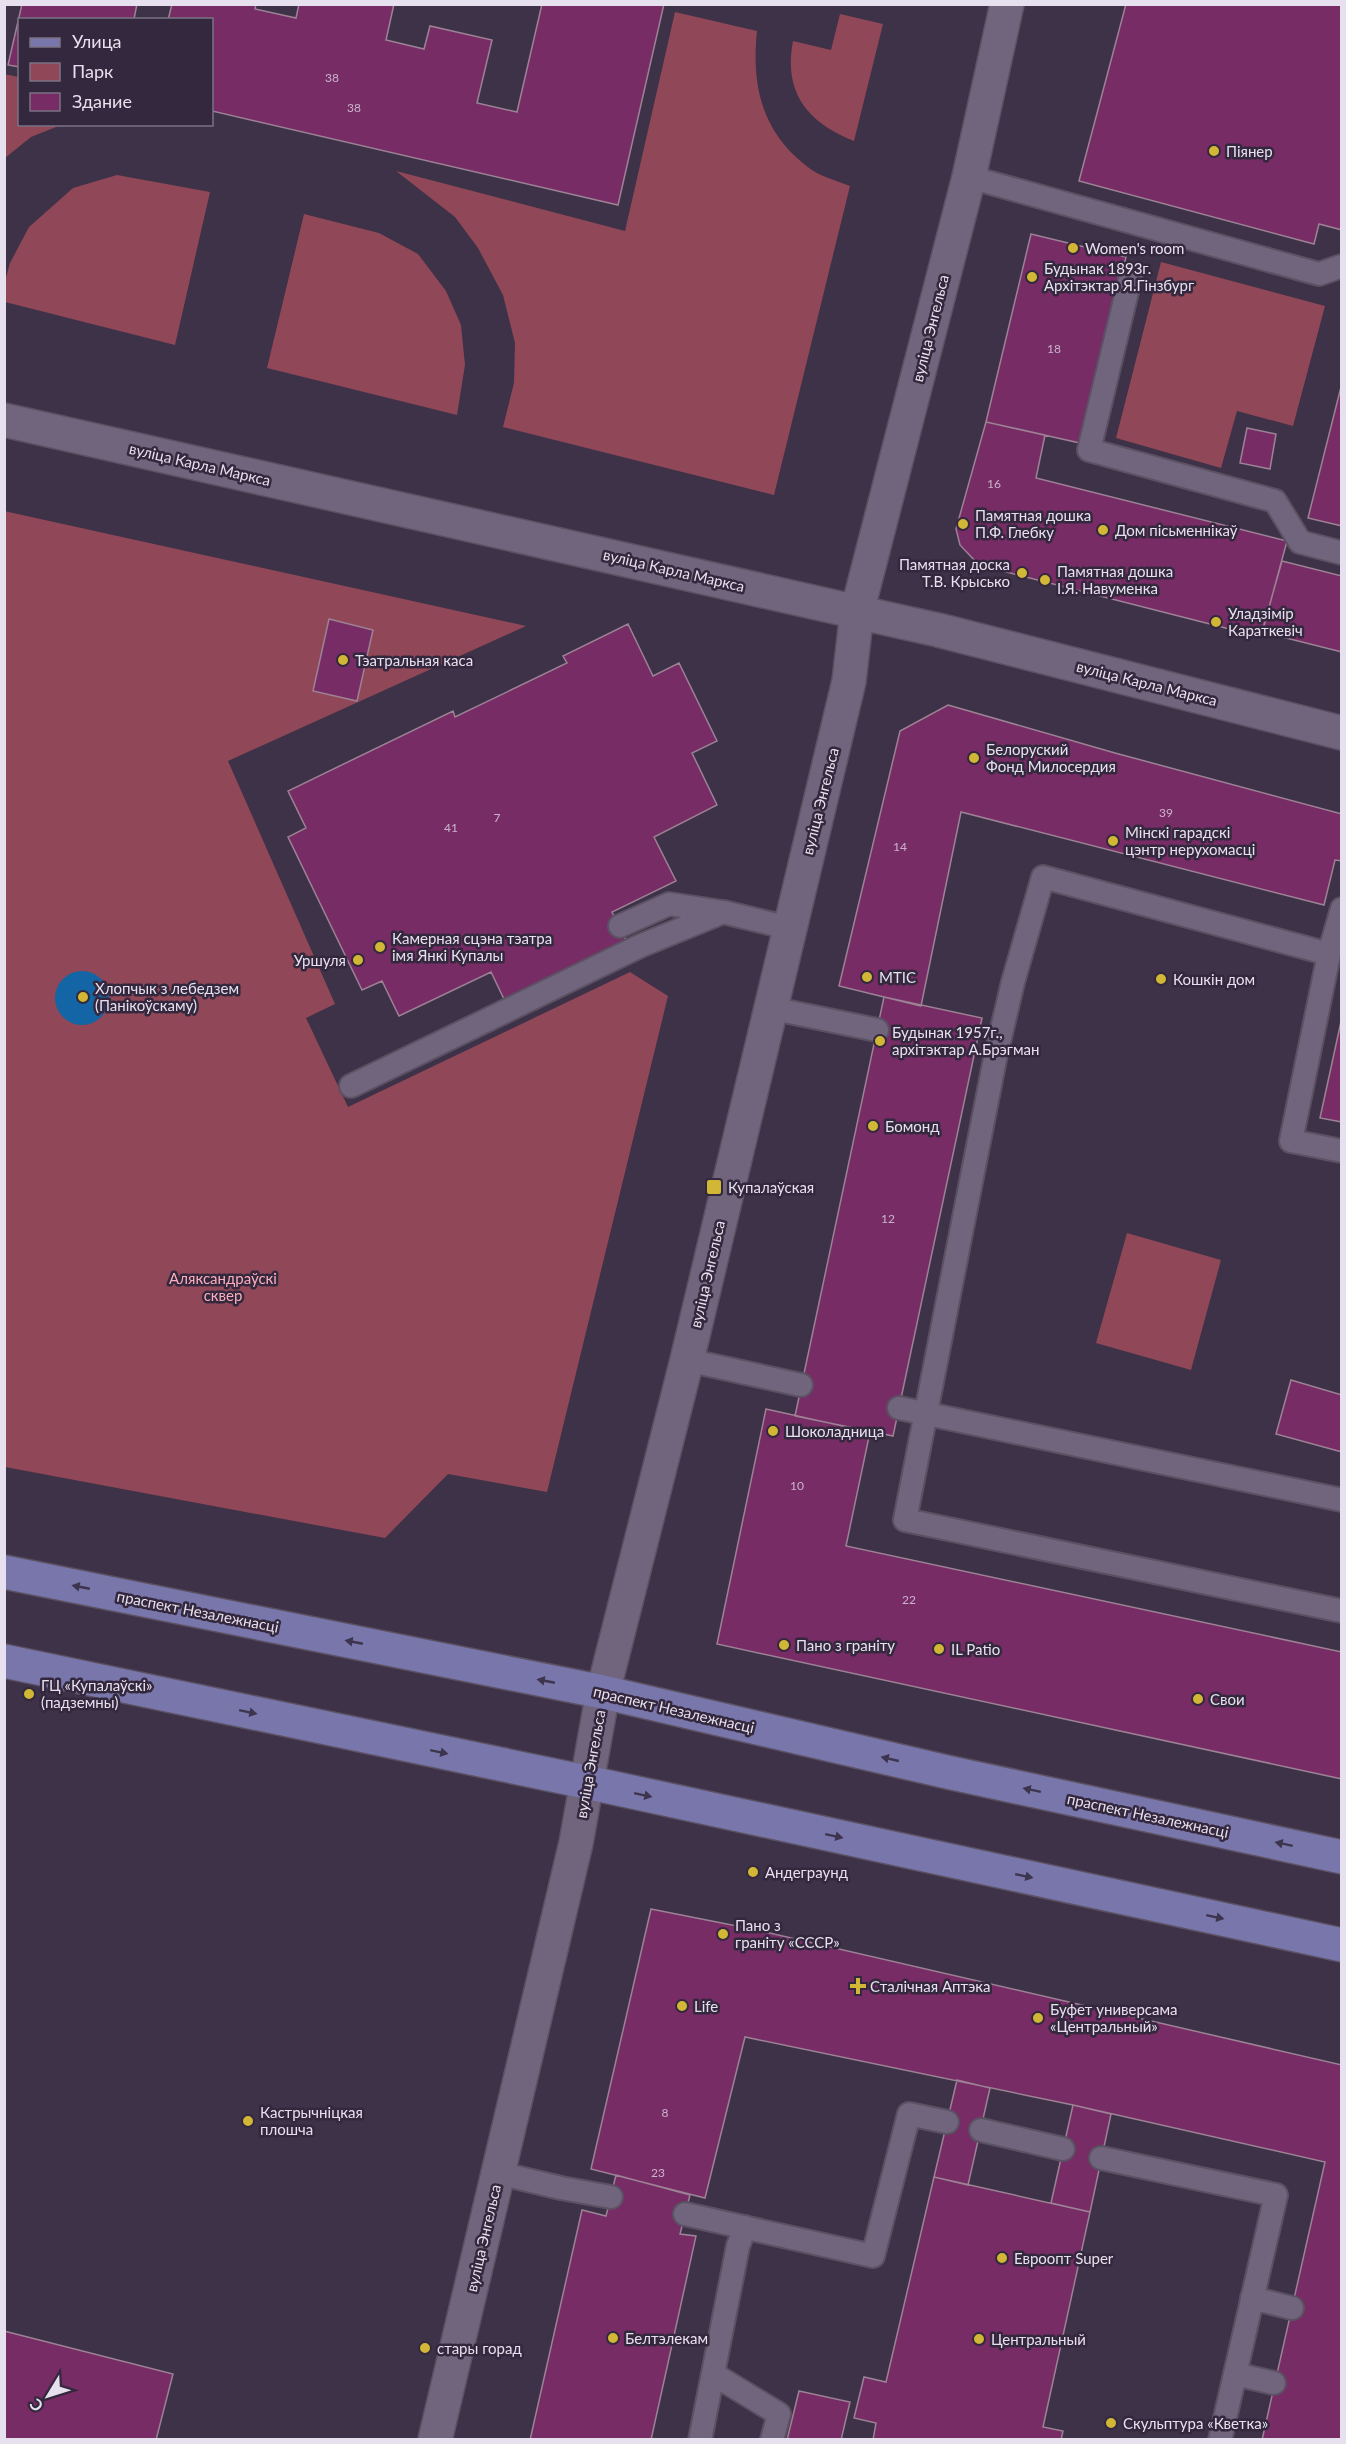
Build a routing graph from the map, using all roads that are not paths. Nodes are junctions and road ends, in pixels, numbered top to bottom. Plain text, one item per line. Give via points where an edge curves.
1 (1007, 4) edge
2 (969, 177) junction
3 (1341, 266) edge
4 (1131, 275) dead end
5 (4, 420) edge
6 (1341, 552) edge
7 (857, 612) junction
8 (1341, 732) edge
9 (1341, 909) edge
10 (723, 912) junction
11 (620, 926) dead end
12 (789, 928) junction
13 (1329, 954) junction
14 (770, 1008) junction
15 (877, 1030) dead end
16 (351, 1086) dead end
17 (1341, 1151) edge
18 (687, 1360) junction
19 (801, 1385) dead end
20 (899, 1408) dead end
21 (928, 1413) junction
22 (1341, 1500) edge
23 (4, 1572) edge
24 (1341, 1611) edge
25 (4, 1661) edge
26 (603, 1692) junction
27 (586, 1782) junction
28 (1341, 1857) edge
29 (1341, 1945) edge
30 (947, 2122) dead end
31 (981, 2130) dead end
32 (1063, 2149) dead end
33 (1101, 2158) dead end
34 (498, 2173) junction
35 (611, 2197) dead end
36 (685, 2214) dead end
37 (745, 2227) junction
38 (1252, 2298) junction
39 (1292, 2308) dead end
40 (713, 2374) junction
41 (1235, 2374) junction
42 (1274, 2384) dead end
43 (435, 2439) edge
44 (700, 2439) edge
45 (772, 2439) edge
46 (1220, 2439) edge

1 - 2 street, вуліца Энгельса
2 - 3 lane via 1318,274
2 - 7 street, вуліца Энгельса
4 - 6 lane via 1089,450 1275,501 1300,542
5 - 7 street, вуліца Карла Маркса
7 - 8 street, вуліца Карла Маркса
7 - 12 street, вуліца Энгельса via 849,681
9 - 13 lane
10 - 11 lane via 669,904
10 - 12 lane
10 - 16 lane via 639,946
12 - 14 street, вуліца Энгельса
13 - 17 lane via 1291,1141
13 - 21 lane via 1043,877 1013,982 985,1057
14 - 15 lane
14 - 18 street, вуліца Энгельса
18 - 19 lane
18 - 26 street, вуліца Энгельса
20 - 21 lane
21 - 22 lane
21 - 24 lane via 905,1520
26 -> 23 main road, праспект Незалежнасці
25 -> 27 main road
26 - 27 street, вуліца Энгельса
28 -> 26 main road, праспект Незалежнасці via 947,1772
27 -> 29 main road
27 - 34 street, вуліца Энгельса via 576,1843
30 - 37 lane via 909,2114 873,2256
31 - 32 lane
33 - 38 lane via 1276,2195
34 - 35 lane
34 - 43 street, вуліца Энгельса
36 - 37 lane
37 - 40 lane
38 - 39 lane
38 - 41 lane
40 - 44 lane
40 - 45 lane via 779,2414
41 - 42 lane
41 - 46 lane

